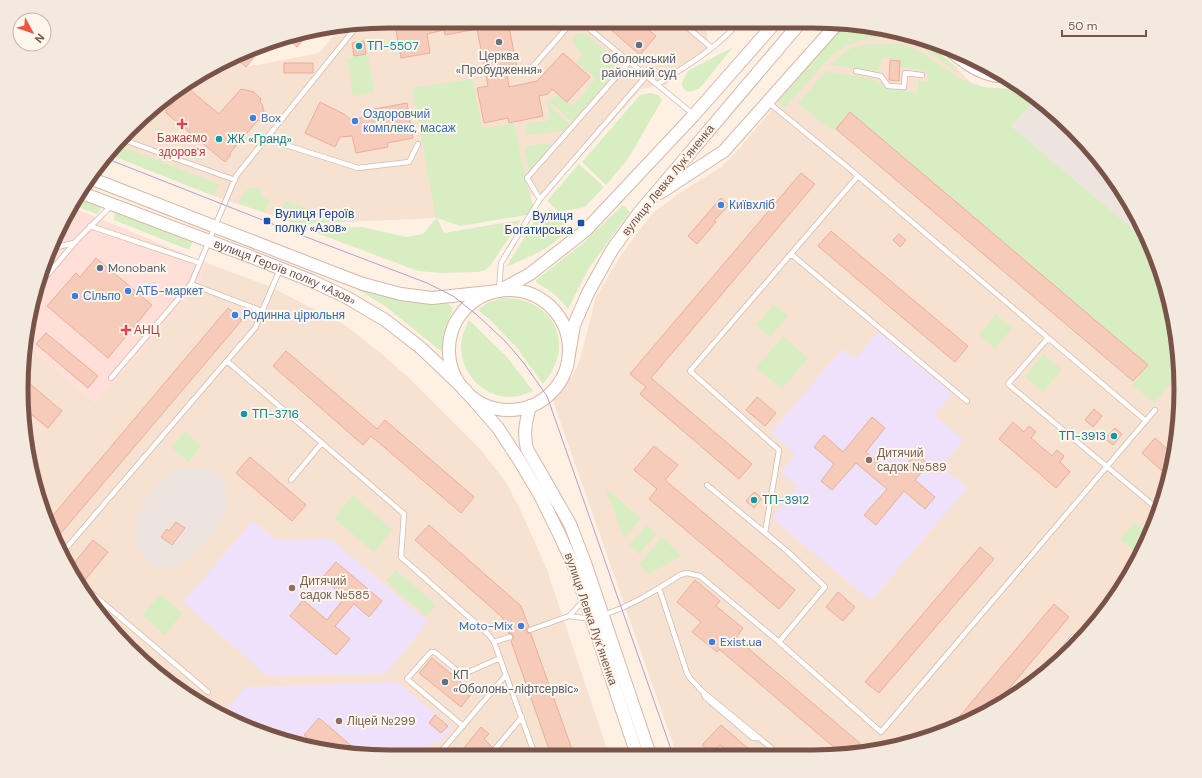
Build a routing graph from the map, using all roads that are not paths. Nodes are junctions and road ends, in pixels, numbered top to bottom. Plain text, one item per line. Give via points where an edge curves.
1 (567, 28) edge
2 (589, 28) edge
3 (688, 28) edge
4 (734, 28) edge
5 (770, 28) edge
6 (796, 28) edge
7 (833, 29) edge
8 (354, 30) edge
9 (712, 48) junction
10 (960, 59) edge
11 (630, 61) junction
12 (528, 72) dead end
13 (856, 72) dead end
14 (922, 75) dead end
15 (993, 75) edge
16 (647, 76) junction
17 (658, 84) junction
18 (767, 101) junction
19 (694, 115) junction
20 (267, 139) junction
21 (127, 141) edge
22 (418, 144) dead end
23 (858, 176) junction
24 (95, 180) edge
25 (235, 180) junction
26 (85, 194) edge
27 (540, 199) junction
28 (649, 201) junction
29 (112, 205) junction
30 (90, 226) junction
31 (216, 226) junction
32 (209, 241) junction
33 (74, 244) junction
34 (57, 247) edge
35 (791, 254) junction
36 (200, 263) junction
37 (280, 269) junction
38 (46, 277) edge
39 (191, 284) junction
40 (499, 290) junction
41 (262, 310) junction
42 (1048, 338) junction
43 (569, 354) junction
44 (227, 361) junction
45 (111, 378) dead end
46 (465, 390) junction
47 (967, 401) dead end
48 (530, 406) junction
49 (1155, 410) dead end
50 (1146, 421) junction
51 (321, 444) junction
52 (1107, 467) junction
53 (290, 480) dead end
54 (708, 485) dead end
55 (1154, 506) edge
56 (765, 533) junction
57 (65, 549) edge
58 (659, 588) junction
59 (91, 592) edge
60 (585, 599) junction
61 (569, 616) junction
62 (597, 617) junction
63 (530, 630) dead end
64 (510, 637) dead end
65 (1074, 638) edge
66 (494, 642) junction
67 (779, 642) junction
68 (1065, 647) edge
69 (500, 658) junction
70 (506, 675) junction
71 (208, 692) dead end
72 (522, 718) junction
73 (463, 726) junction
74 (442, 750) edge
75 (494, 750) edge
76 (534, 750) edge
77 (636, 750) edge
78 (648, 750) edge
79 (774, 750) edge

1 - 12 lane
2 - 11 lane
3 - 9 lane
4 - 9 lane
5 - 19 main road, вулиця Левка Лукʼяненка
6 - 28 main road, вулиця Левка Лукʼяненка
7 - 18 main road
8 - 20 lane
9 - 17 lane
10 - 15 main road
11 - 16 lane
11 - 27 lane via 527,178
13 - 14 lane via 881,76 888,86 904,87 905,73
16 - 17 lane
16 - 27 lane
17 - 19 lane
18 - 23 lane
18 - 28 main road via 724,151
19 - 40 main road, вулиця Левка Лукʼяненка via 586,230 530,274
20 - 22 lane via 358,168 409,162
20 - 25 lane
21 - 25 lane
23 - 35 lane
23 - 42 lane
24 - 31 main road, вулиця Героїв полку «Азов»
25 - 31 lane
26 - 29 main road, вулиця Героїв полку «Азов»
27 - 40 lane via 501,263
28 - 43 main road, вулиця Левка Лукʼяненка via 612,250 588,293 574,324
29 - 30 lane
29 - 32 main road, вулиця Героїв полку «Азов»
30 - 33 lane
30 - 36 lane
31 - 32 lane
31 - 40 main road, вулиця Героїв полку «Азов» via 356,281 401,294 432,298
32 - 36 lane
32 - 37 main road, вулиця Героїв полку «Азов»
33 - 34 lane
33 - 38 lane
35 - 47 lane
35 - 56 lane via 690,371 779,450
36 - 39 lane
37 - 41 lane
37 - 46 main road, вулиця Героїв полку «Азов» via 346,297 385,320 421,348
39 - 41 lane
39 - 45 lane
40 - 43 main road via 528,293 549,305 561,319 567,336
40 - 46 main road via 482,296 467,307 454,326 449,342 450,360 455,376
41 - 44 lane via 255,328
42 - 50 lane
42 - 52 lane via 1008,384
43 - 48 main road via 566,370 558,384 548,396
44 - 51 lane
44 - 57 lane
46 - 48 main road via 478,402 495,408 513,410
46 - 60 main road, вулиця Левка Лукʼяненка via 498,428 537,491 575,569
48 - 62 main road, вулиця Левка Лукʼяненка via 524,438 527,449 570,524 585,563
49 - 50 lane
50 - 52 lane
51 - 53 lane
51 - 66 lane via 404,514 401,557
52 - 55 lane
52 - 67 lane via 881,732
54 - 56 lane
56 - 67 lane via 824,587
58 - 62 lane via 622,609
58 - 67 lane via 680,575 688,573 700,576
58 - 79 lane via 687,673 702,691
59 - 71 lane
60 - 61 lane
60 - 62 main road, вулиця Левка Лукʼяненка
61 - 62 lane
61 - 63 lane
62 - 77 main road, вулиця Левка Лукʼяненка
62 - 78 main road, вулиця Левка Лукʼяненка
64 - 66 lane
65 - 68 lane
66 - 69 lane
69 - 70 lane
69 - 73 lane via 461,674 431,652 407,679
70 - 72 lane
70 - 73 lane
72 - 75 lane
72 - 76 lane
73 - 74 lane

